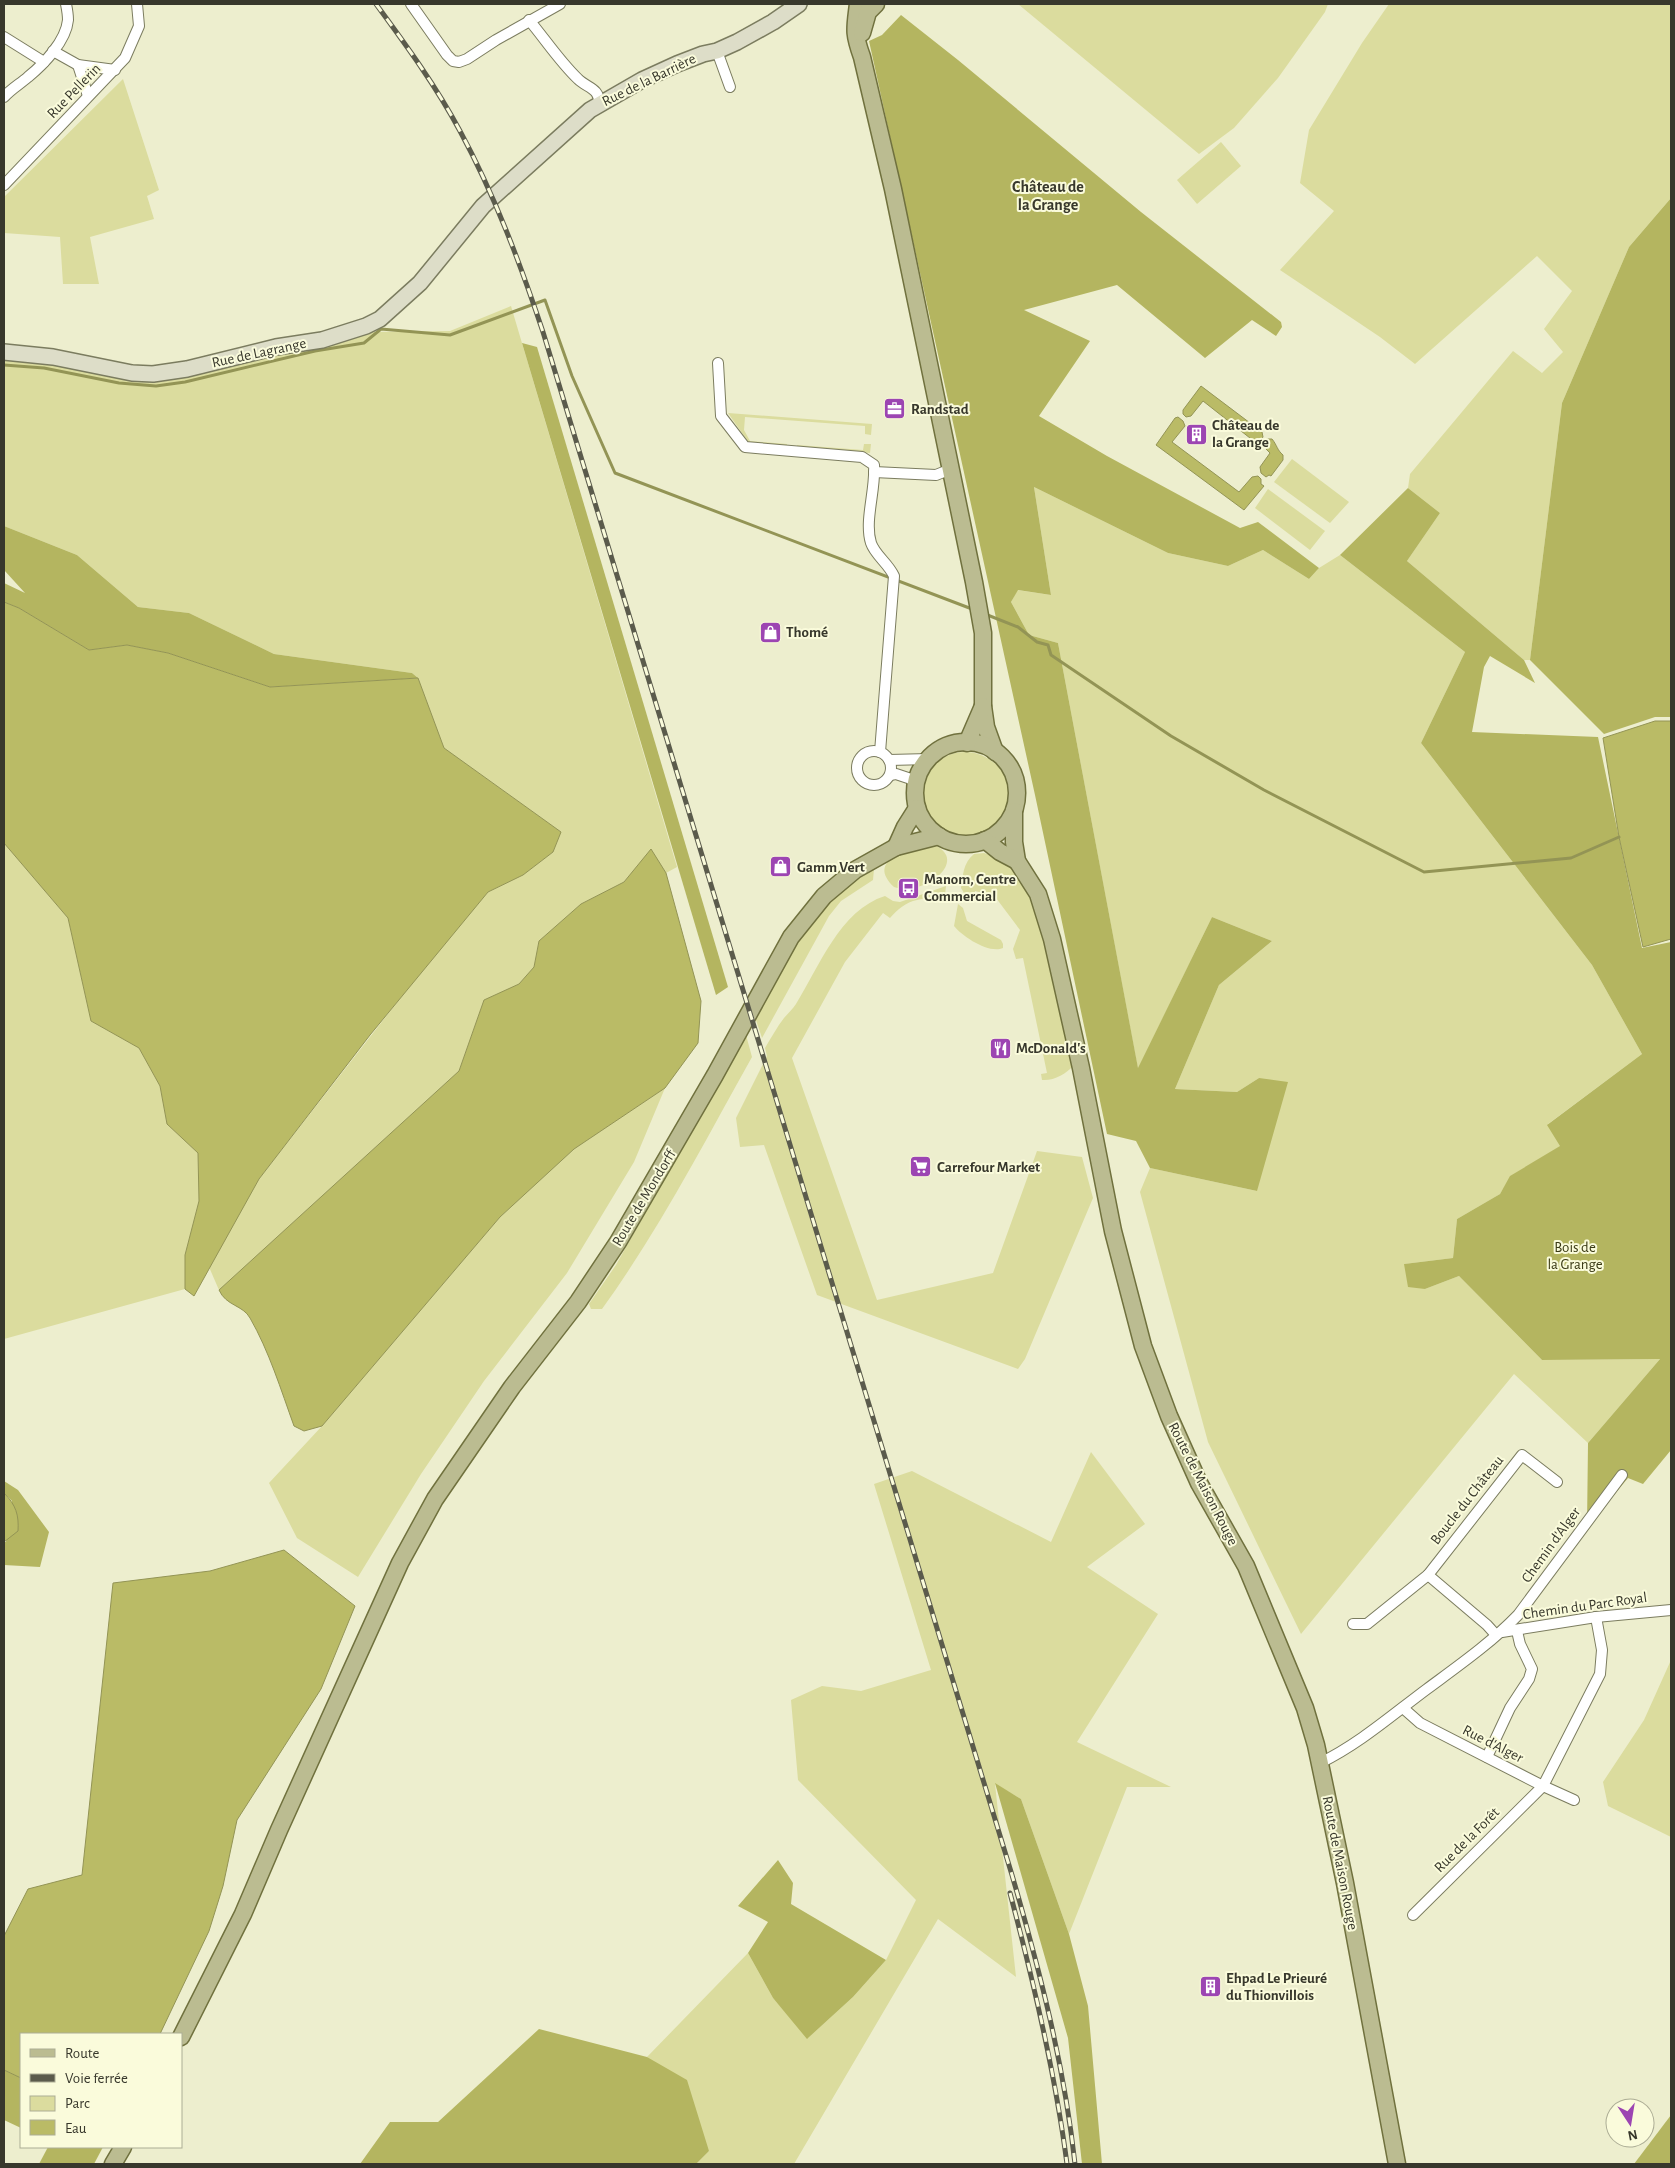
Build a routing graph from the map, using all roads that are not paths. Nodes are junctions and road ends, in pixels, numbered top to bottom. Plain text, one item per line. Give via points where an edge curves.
1 (66, 4) edge
2 (137, 4) edge
3 (411, 4) edge
4 (560, 4) edge
5 (799, 4) edge
6 (858, 4) edge
7 (876, 4) edge
8 (529, 20) junction
9 (4, 37) edge
10 (53, 51) junction
11 (717, 51) junction
12 (862, 57) junction
13 (44, 62) junction
14 (78, 65) junction
15 (115, 70) junction
16 (730, 87) dead end
17 (88, 96) junction
18 (4, 97) edge
19 (599, 104) junction
20 (4, 185) edge
21 (470, 221) joint
22 (4, 352) edge
23 (718, 363) dead end
24 (874, 468) junction
25 (951, 469) junction
26 (983, 706) junction
27 (967, 743) junction
28 (880, 752) junction
29 (995, 752) junction
30 (929, 759) junction
31 (889, 760) junction
32 (890, 775) junction
33 (915, 787) junction
34 (917, 808) junction
35 (1014, 811) junction
36 (939, 836) junction
37 (985, 840) junction
38 (896, 847) junction
39 (1017, 861) junction
40 (1622, 1474) dead end
41 (1557, 1482) dead end
42 (1428, 1575) junction
43 (1671, 1610) edge
44 (1596, 1617) junction
45 (1353, 1624) dead end
46 (1517, 1631) junction
47 (1499, 1633) junction
48 (1402, 1708) junction
49 (1486, 1757) junction
50 (1320, 1763) junction
51 (1543, 1786) junction
52 (1574, 1800) dead end
53 (1413, 1916) dead end
54 (182, 2035) edge
55 (122, 2148) edge
56 (114, 2164) edge
57 (1397, 2164) edge

1 - 10 street via 68,20
2 - 15 street, Rue Pellerin via 139,26 125,58
3 - 8 street via 447,55 459,62
4 - 8 street
5 - 11 street, Rue de la Barrière via 758,31
6 - 12 main road via 854,28
7 - 12 main road via 868,12 862,28
8 - 19 street via 579,80 596,90
9 - 13 street
10 - 13 street
10 - 14 street
11 - 16 street
11 - 19 street, Rue de la Barrière via 677,64
12 - 25 main road
13 - 18 street
14 - 15 street
14 - 17 street
15 - 17 street, Rue Pellerin
17 - 20 street, Rue Pellerin
19 - 21 street, Rue de la Barrière
21 - 22 street, Rue de Lagrange via 420,283 380,319 330,338 153,374 132,374 53,357
23 - 24 street via 722,416 745,447 862,457
24 - 25 street via 936,475
24 - 28 street via 868,533 872,546 890,566 894,576
25 - 26 main road via 983,633
26 - 27 main road
26 - 29 main road
27 - 29 main road
27 - 30 main road via 946,747
28 - 31 street
28 - 32 street via 863,756 858,763 858,773 864,782 873,785 883,783
29 - 35 main road via 1010,768 1014,778
30 - 31 street
30 - 33 main road
31 - 32 street
32 - 33 street via 911,779
33 - 34 main road
34 - 36 main road via 926,824
34 - 38 main road
35 - 37 main road via 1002,828
35 - 39 main road
36 - 37 main road via 961,844
36 - 38 main road, Route de Mondorff
37 - 39 main road
38 - 54 main road, Route de Mondorff via 855,870 824,896 790,937 711,1083 618,1242 435,1499 400,1563 243,1914
39 - 50 main road, Route de Maison Rouge via 1038,894 1052,939 1113,1231 1143,1346 1199,1482 1246,1566 1282,1650 1305,1708
40 - 47 street, Chemin d'Alger via 1523,1609
41 - 42 street, Boucle du Château via 1522,1454
42 - 45 street, Boucle du Château via 1367,1624
42 - 47 street
43 - 44 street, Chemin du Parc Royal
44 - 46 street, Chemin du Parc Royal
44 - 51 street, Rue de la Forêt via 1602,1650 1600,1674
46 - 47 street, Chemin du Parc Royal
46 - 49 street via 1532,1669
47 - 48 street
48 - 49 street, Rue d'Alger via 1420,1723
48 - 50 street via 1342,1753
49 - 51 street, Rue d'Alger
50 - 57 main road, Route de Maison Rouge
51 - 52 street, Rue d'Alger
51 - 53 street, Rue de la Forêt
55 - 56 main road

